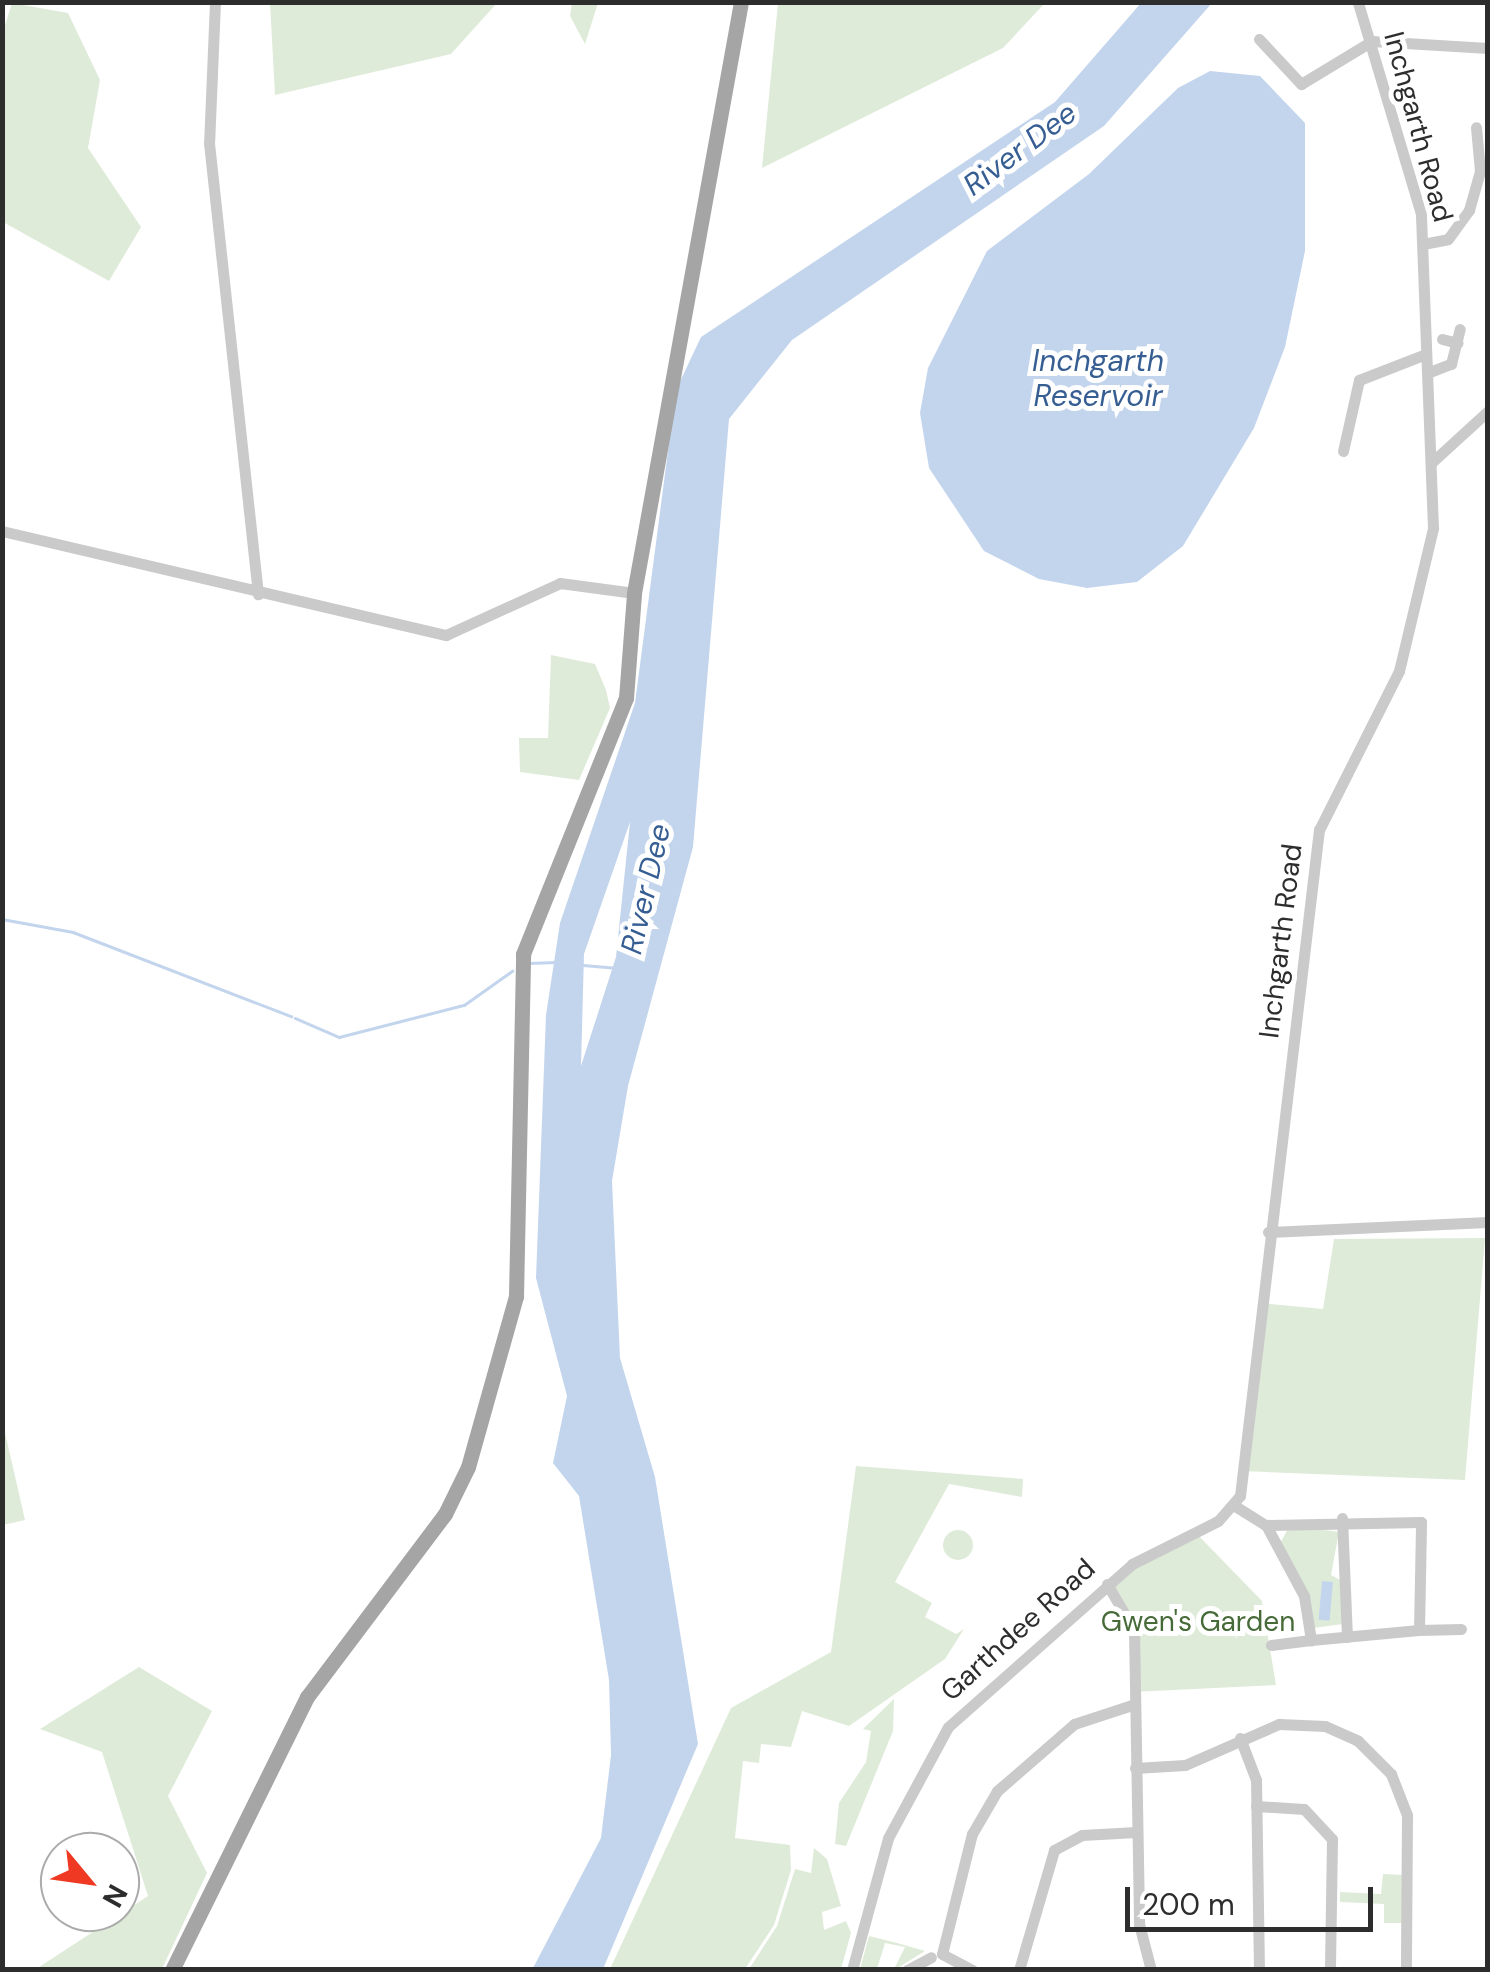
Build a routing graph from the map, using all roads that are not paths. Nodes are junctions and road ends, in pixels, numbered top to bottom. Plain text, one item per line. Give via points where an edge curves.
1 (215, 2) edge
2 (741, 2) edge
3 (1358, 2) edge
4 (1259, 40) dead end
5 (1370, 42) junction
6 (1488, 48) edge
7 (1476, 128) dead end
8 (1423, 244) junction
9 (1442, 339) dead end
10 (1426, 354) junction
11 (1427, 373) junction
12 (1488, 411) edge
13 (1343, 451) dead end
14 (1431, 463) junction
15 (2, 532) edge
16 (634, 593) junction
17 (258, 594) junction
18 (1488, 1222) edge
19 (1268, 1232) junction
20 (1237, 1501) junction
21 (1342, 1518) junction
22 (1266, 1525) junction
23 (1107, 1584) junction
24 (1461, 1629) dead end
25 (1418, 1630) junction
26 (1347, 1637) junction
27 (1311, 1640) junction
28 (1271, 1645) dead end
29 (1132, 1705) junction
30 (1240, 1738) junction
31 (1135, 1768) junction
32 (1256, 1806) junction
33 (1136, 1832) junction
34 (936, 1956) junction
35 (172, 1970) edge
36 (852, 1970) edge
37 (907, 1970) edge
38 (922, 1970) edge
39 (972, 1970) edge
40 (1019, 1970) edge
41 (1152, 1970) edge
42 (1259, 1970) edge
43 (1330, 1970) edge
44 (1406, 1970) edge

1 - 17 street via 210,143
2 - 16 main road
3 - 5 street, Inchgarth Road
4 - 5 street via 1301,84
5 - 6 street
5 - 8 street, Inchgarth Road
7 - 8 street via 1465,218 1448,240
8 - 10 street, Inchgarth Road
9 - 11 street via 1459,336 1448,368
10 - 11 street, Inchgarth Road
10 - 13 street via 1359,380
11 - 14 street, Inchgarth Road
12 - 14 street
14 - 19 street, Inchgarth Road via 1433,528 1410,640 1319,830
15 - 17 street
16 - 17 street via 560,583 446,635
16 - 35 main road via 626,698 523,954 516,1296 468,1467 427,1540 307,1698
18 - 19 street
19 - 20 street, Inchgarth Road
20 - 22 street
20 - 23 street, Garthdee Road
21 - 22 street
21 - 25 street via 1421,1522
21 - 26 street
22 - 27 street via 1304,1596
23 - 29 street via 1133,1621
23 - 36 street, Garthdee Road via 993,1679 941,1736 888,1838
24 - 25 street
25 - 26 street
26 - 27 street
27 - 28 street
29 - 31 street
29 - 34 street via 1074,1724 997,1791 972,1834
30 - 31 street via 1185,1765
30 - 32 street
30 - 44 street via 1279,1724 1325,1726 1358,1741 1391,1774 1407,1815
31 - 33 street
32 - 42 street
32 - 43 street via 1304,1810 1332,1840
33 - 40 street via 1082,1835 1054,1850
33 - 41 street via 1139,1924
34 - 37 street
34 - 38 street
34 - 39 street

